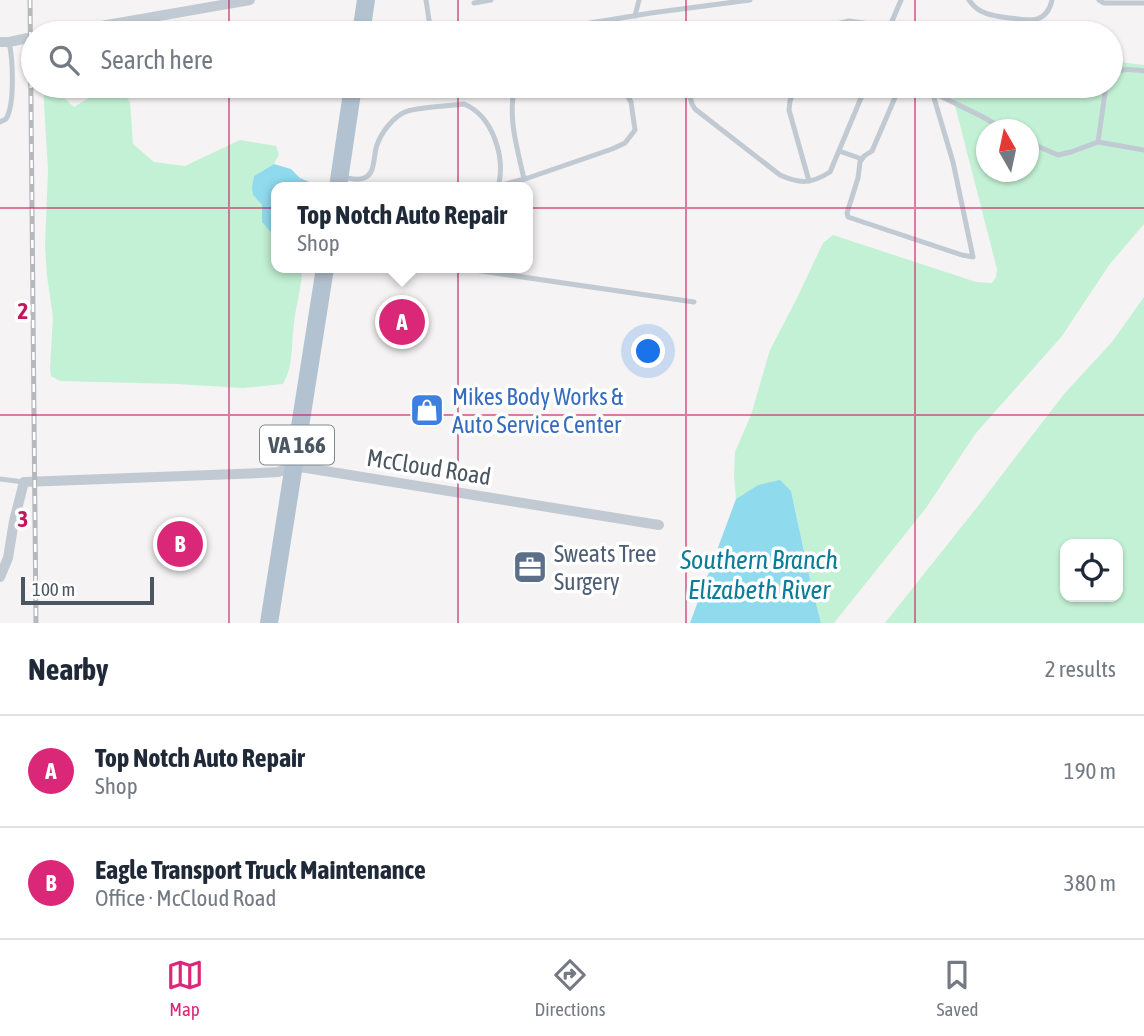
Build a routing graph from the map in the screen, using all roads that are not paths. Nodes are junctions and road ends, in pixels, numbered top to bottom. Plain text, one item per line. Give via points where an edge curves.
1 (250, 0) edge
2 (366, 0) edge
3 (426, 0) edge
4 (491, 0) edge
5 (639, 0) edge
6 (750, 0) edge
7 (901, 0) edge
8 (969, 0) edge
9 (1052, 0) edge
10 (1099, 0) edge
11 (474, 3) dead end
12 (1144, 3) edge
13 (635, 16) junction
14 (130, 21) edge
15 (363, 21) edge
16 (429, 21) edge
17 (604, 21) edge
18 (893, 21) edge
19 (4, 42) edge
20 (1123, 70) edge
21 (1144, 71) edge
22 (351, 98) edge
23 (512, 98) edge
24 (629, 98) edge
25 (690, 98) edge
26 (791, 98) edge
27 (861, 98) edge
28 (895, 98) edge
29 (934, 98) edge
30 (944, 98) edge
31 (1104, 98) edge
32 (986, 119) edge
33 (0, 122) edge
34 (1098, 142) junction
35 (1039, 147) edge
36 (1144, 149) edge
37 (839, 151) junction
38 (862, 159) junction
39 (524, 179) junction
40 (809, 181) junction
41 (338, 182) edge
42 (498, 182) edge
43 (514, 182) edge
44 (325, 273) edge
45 (495, 273) edge
46 (694, 302) dead end
47 (294, 466) junction
48 (0, 478) edge
49 (24, 482) junction
50 (659, 525) dead end
51 (0, 576) edge
52 (269, 623) edge

1 - 14 street
2 - 15 main road
3 - 16 lane
4 - 11 lane
5 - 13 lane
6 - 13 lane
7 - 18 lane
8 - 9 lane via 988,15 1028,21 1044,16
10 - 12 lane
13 - 17 lane
19 - 33 lane via 12,62 11,106
20 - 21 lane
22 - 41 main road
23 - 39 lane
24 - 39 lane via 635,130 625,143
25 - 40 lane via 695,109 780,175
26 - 40 lane via 789,110
27 - 37 lane
28 - 38 lane via 872,151
29 - 38 lane via 973,257 848,217
30 - 32 lane
31 - 34 lane
34 - 35 lane via 1058,155
34 - 36 lane
37 - 38 lane
37 - 40 lane via 830,172
39 - 43 lane
41 - 42 lane via 370,174 378,141 404,112 464,104 473,108 494,134
44 - 47 main road, VA 166
45 - 46 lane
47 - 49 street, McCloud Road via 278,472
47 - 50 street, McCloud Road
47 - 52 main road, VA 166
48 - 49 lane
49 - 51 street

